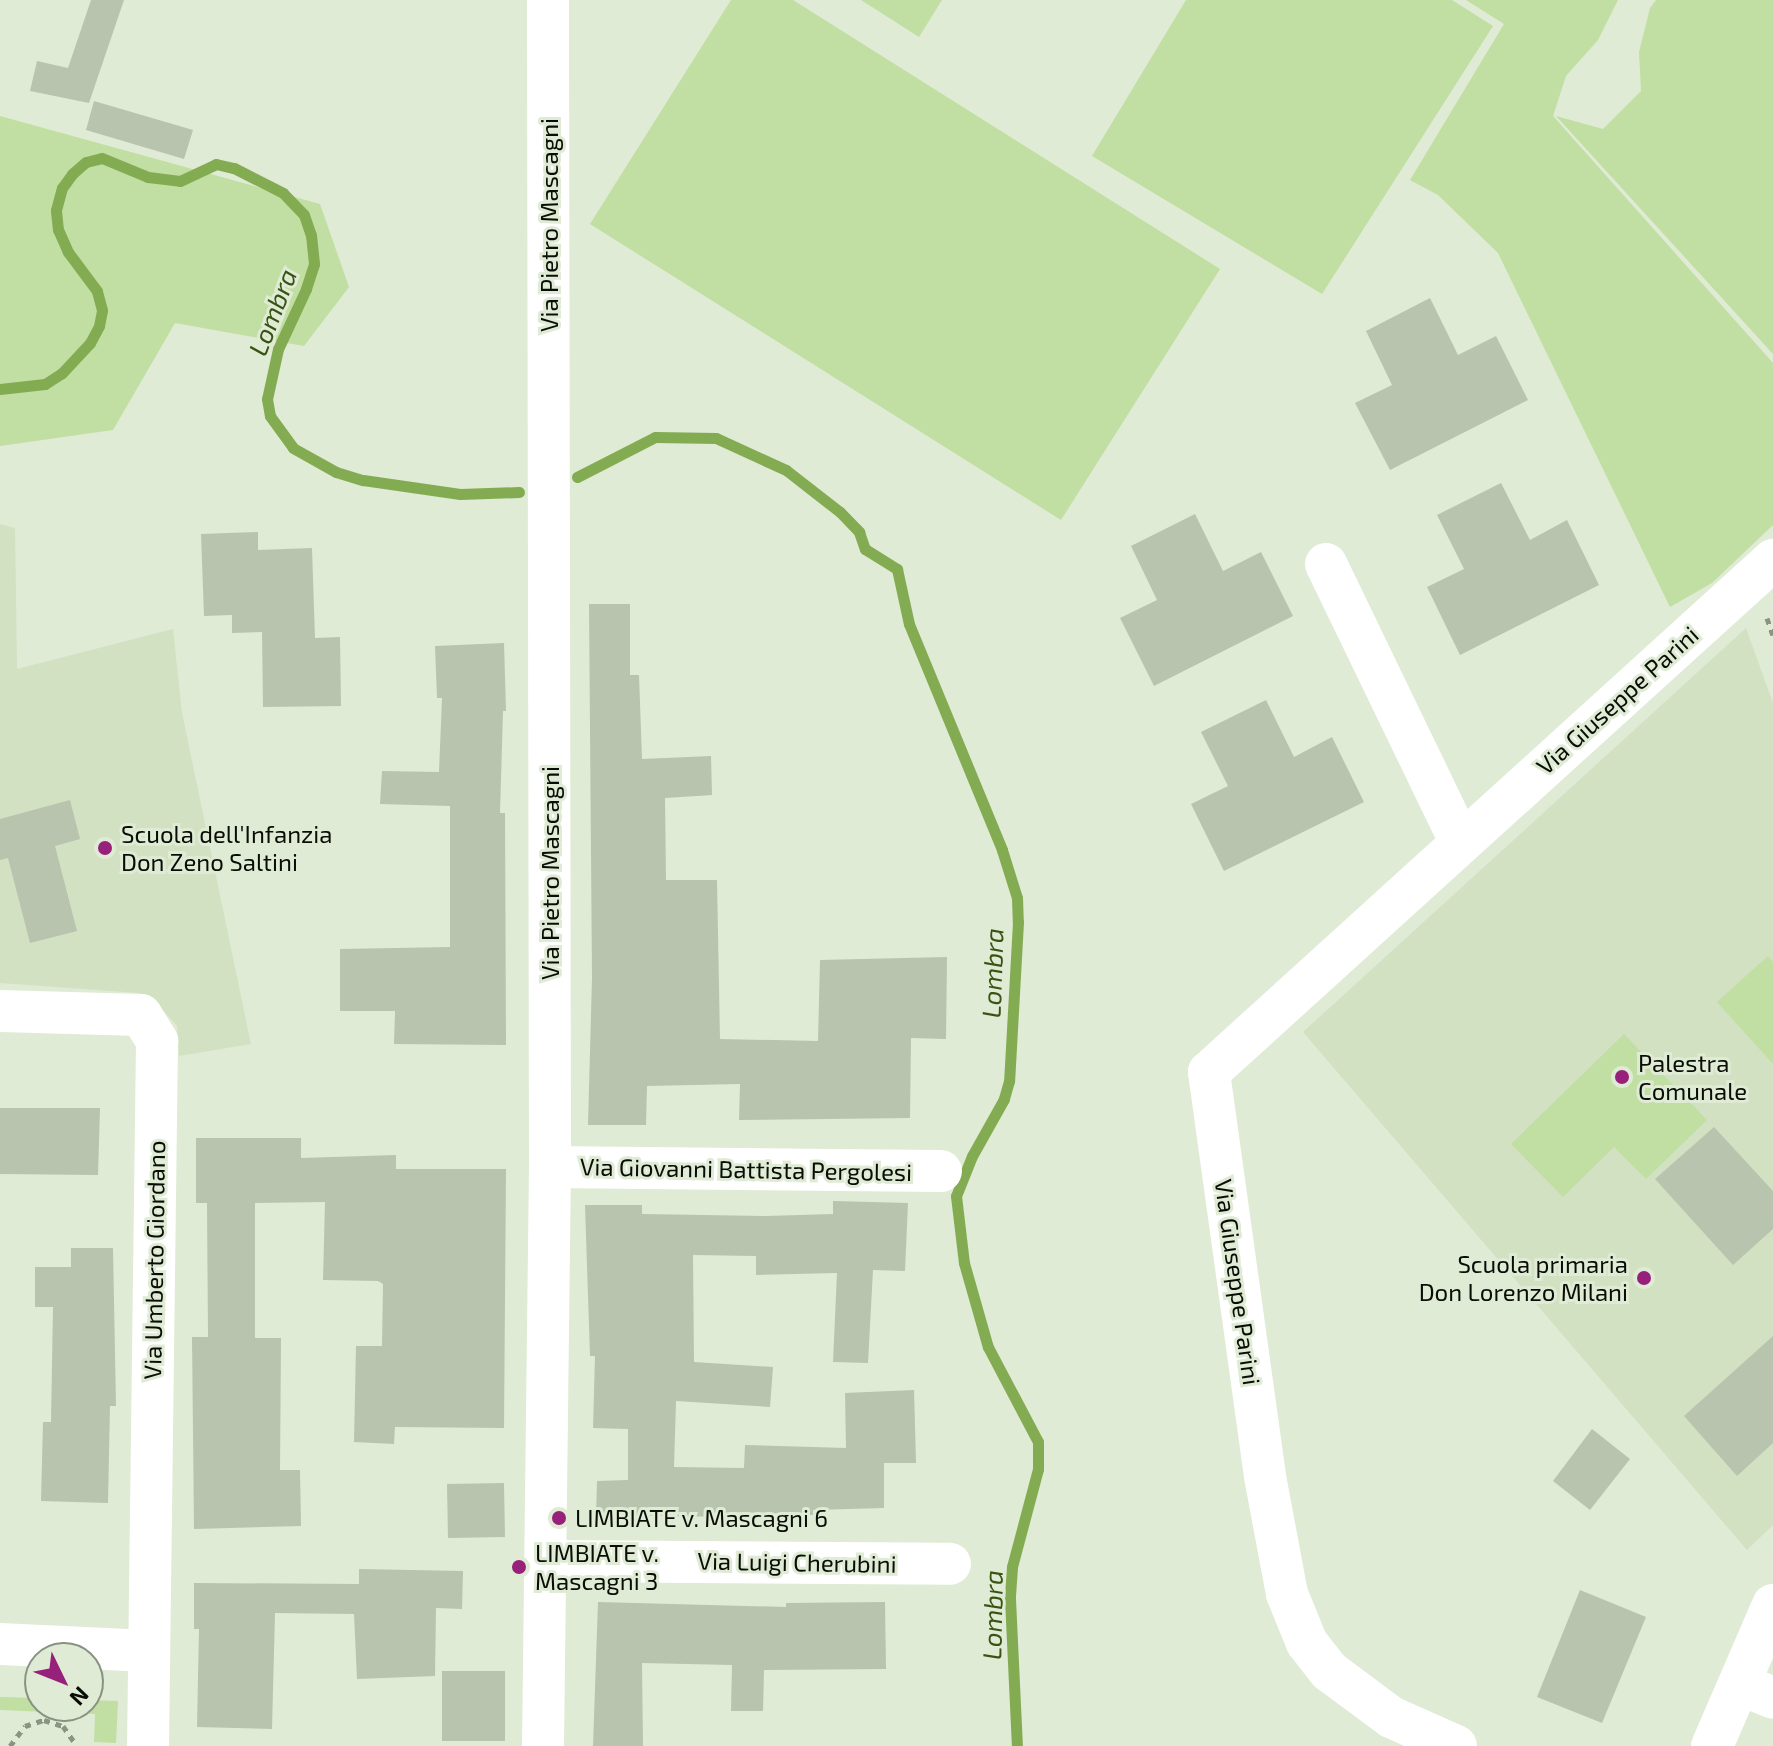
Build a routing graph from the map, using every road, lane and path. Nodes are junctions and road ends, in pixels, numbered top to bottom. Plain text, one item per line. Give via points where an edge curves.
1 (548, 0) edge
2 (1773, 560) edge
3 (1326, 564) dead end
4 (1460, 841) junction
5 (0, 1011) edge
6 (550, 1167) junction
7 (941, 1171) dead end
8 (548, 1561) junction
9 (950, 1564) dead end
10 (1773, 1605) edge
11 (0, 1644) edge
12 (149, 1651) junction
13 (1756, 1691) edge
14 (10, 1746) edge
15 (77, 1746) edge
16 (148, 1746) edge
17 (543, 1746) edge
18 (1456, 1746) edge
19 (1712, 1746) edge

1 - 6 street, Via Pietro Mascagni
2 - 4 street, Via Giuseppe Parini
3 - 4 street
4 - 18 street, Via Giuseppe Parini via 1209,1072 1265,1476 1287,1594 1307,1643 1329,1671 1391,1717
5 - 12 street, Via Umberto Giordano via 141,1015 157,1041
6 - 7 street, Via Giovanni Battista Pergolesi
6 - 8 street, Via Pietro Mascagni
8 - 9 street, Via Luigi Cherubini
8 - 17 street, Via Pietro Mascagni
10 - 13 street
11 - 12 street
12 - 16 street
13 - 19 street
14 - 15 path via 25,1726 44,1720 63,1726

